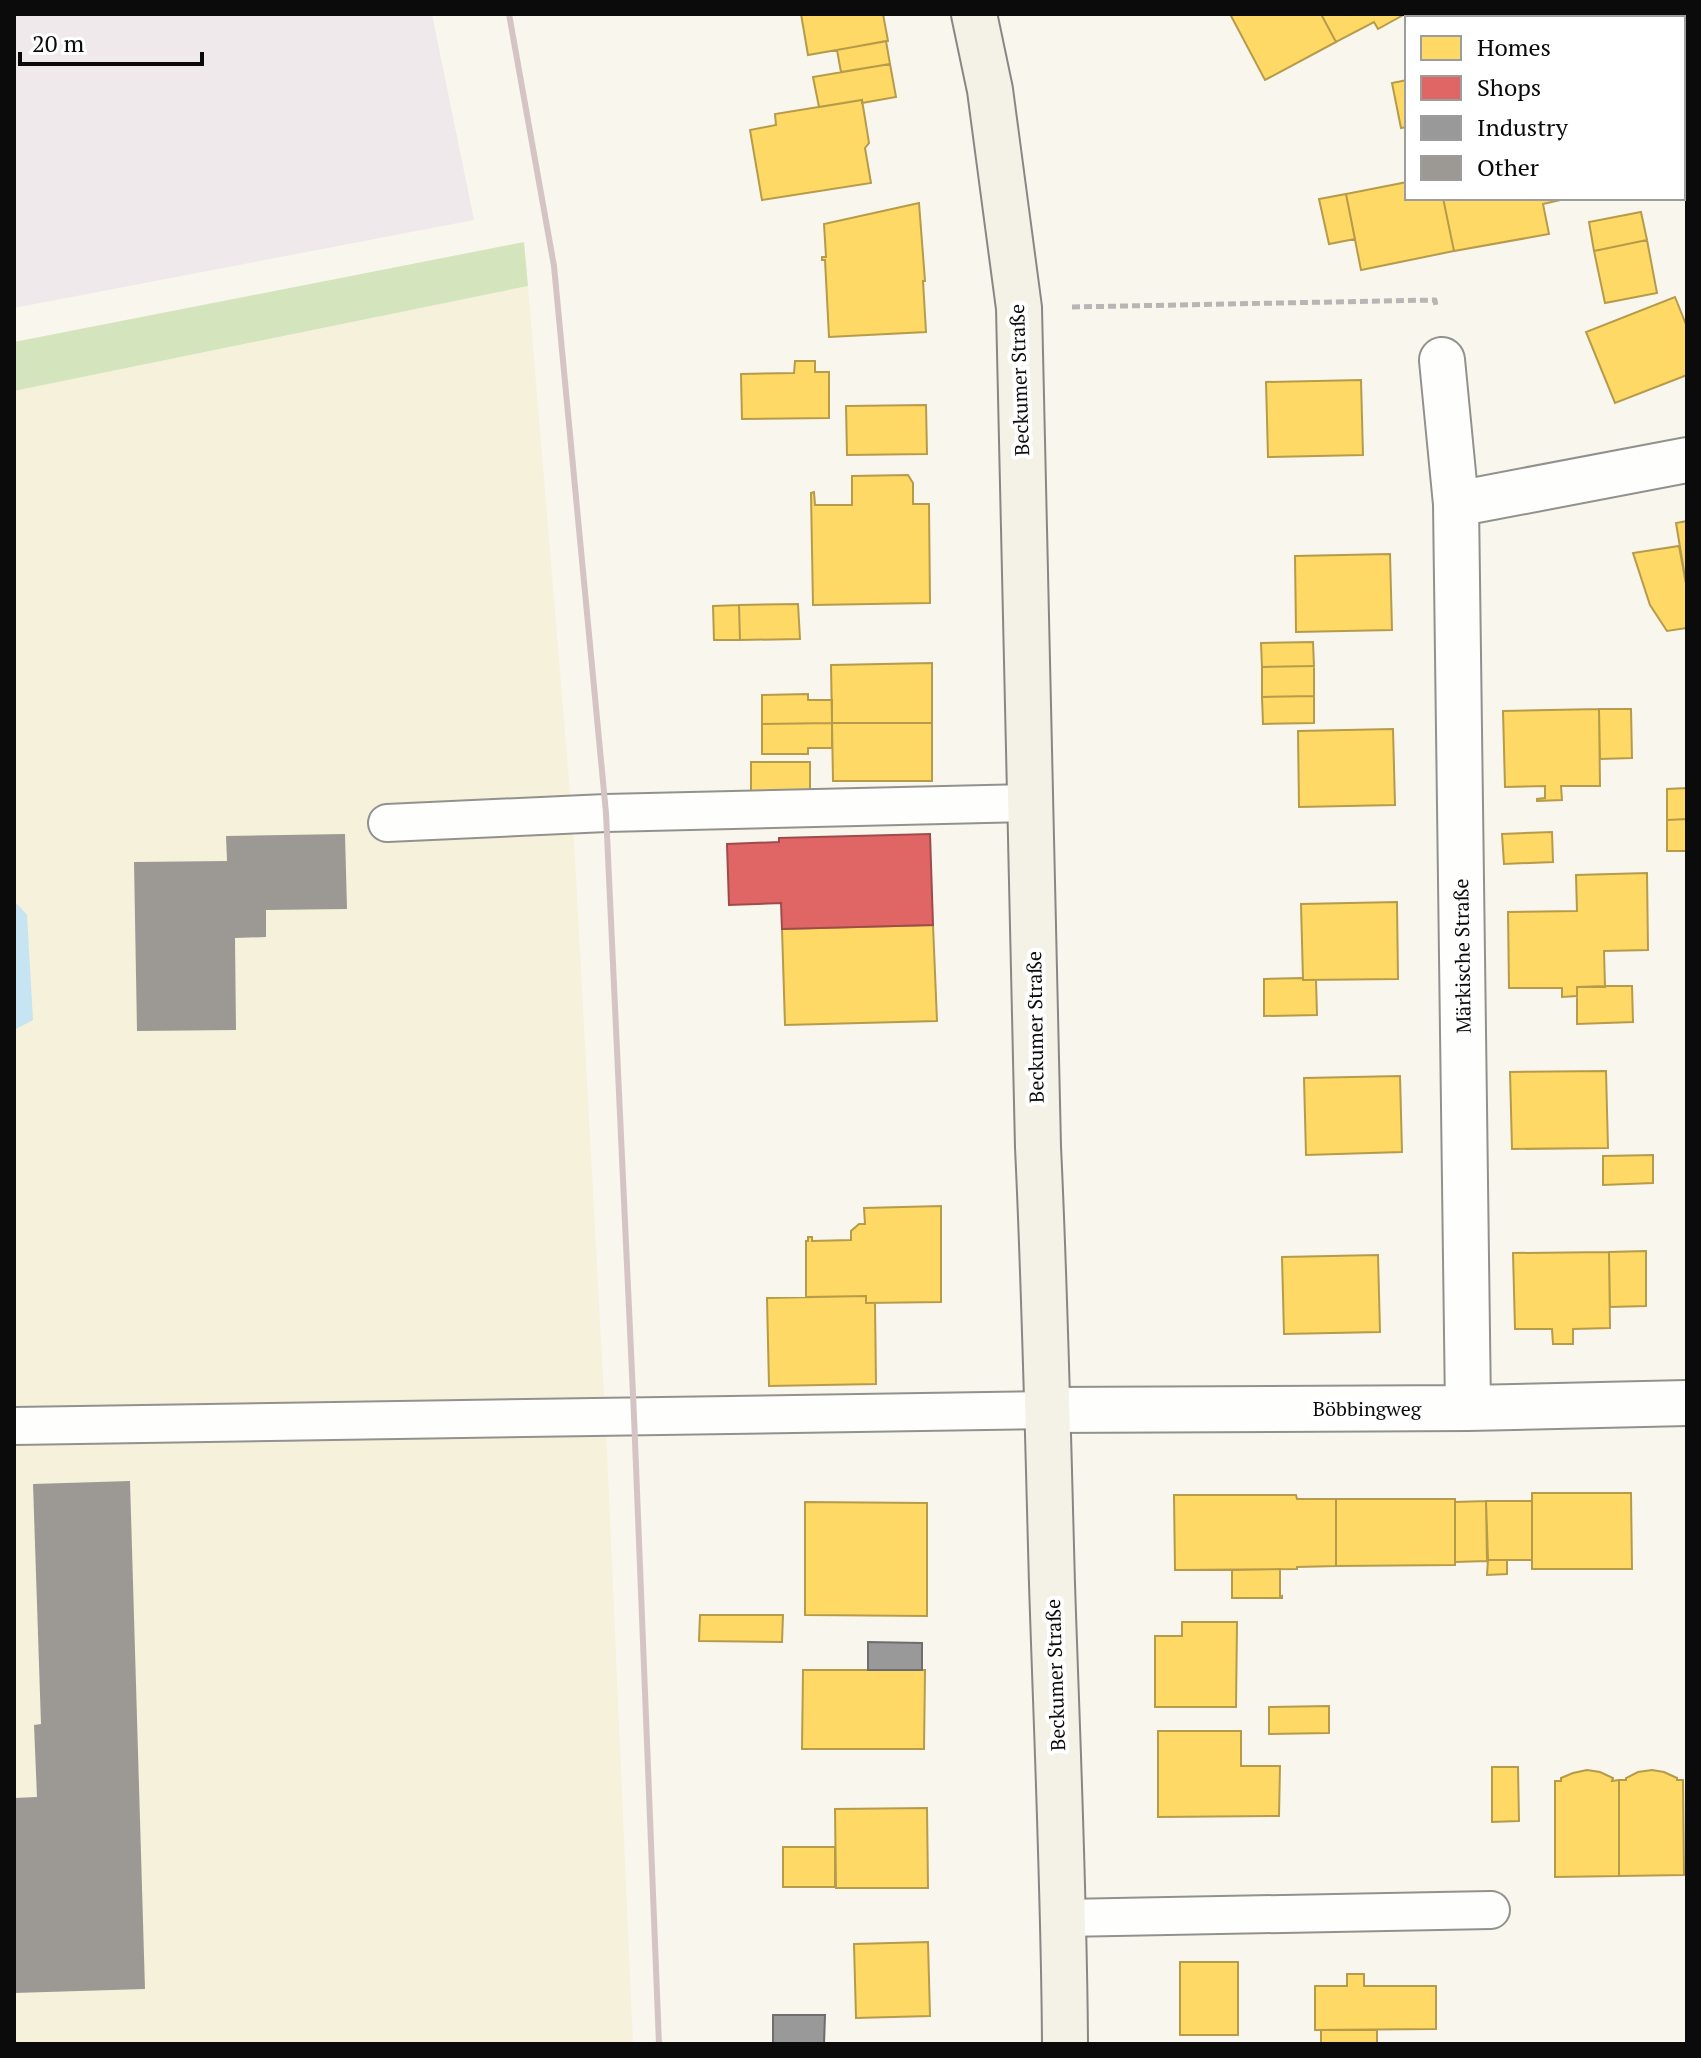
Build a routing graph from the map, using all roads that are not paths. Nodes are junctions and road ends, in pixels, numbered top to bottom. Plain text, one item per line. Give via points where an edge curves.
1 (974, 14) edge
2 (1442, 360) road end
3 (1687, 460) edge
4 (1456, 504) junction
5 (1029, 803) junction
6 (387, 823) dead end
7 (1687, 1403) edge
8 (1468, 1408) junction
9 (1047, 1410) junction
10 (14, 1426) edge
11 (1491, 1910) dead end
12 (1064, 1918) junction
13 (1065, 2044) edge

1 - 5 main road, Beckumer Straße via 990,90 1019,308
2 - 4 street, Märkische Straße
3 - 4 street
4 - 8 street, Märkische Straße
5 - 6 lane
5 - 9 main road, Beckumer Straße
7 - 8 street, Böbbingweg
8 - 9 street, Böbbingweg
9 - 10 lane
9 - 12 main road, Beckumer Straße
11 - 12 lane
12 - 13 main road, Beckumer Straße

